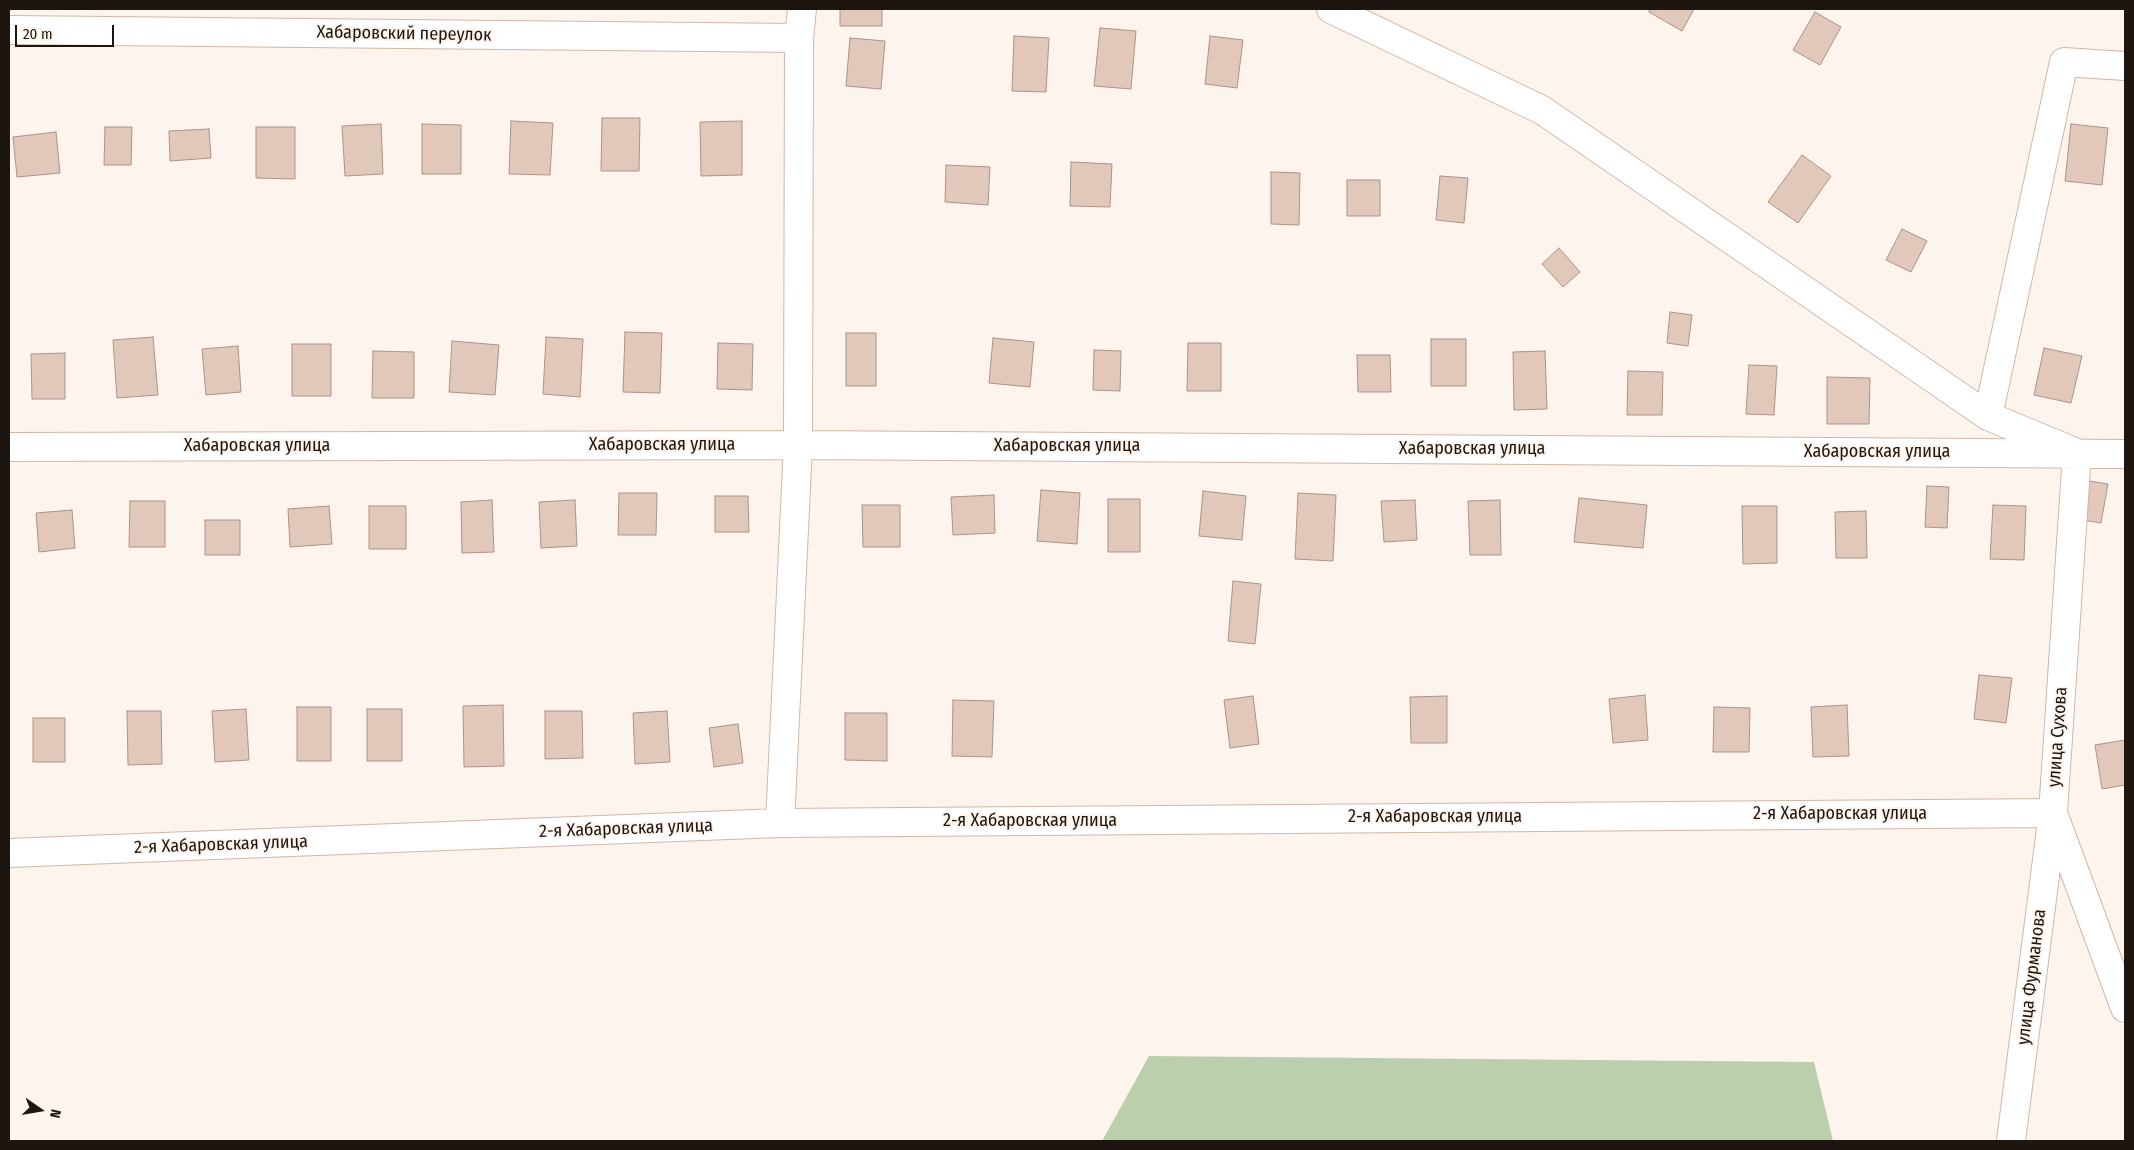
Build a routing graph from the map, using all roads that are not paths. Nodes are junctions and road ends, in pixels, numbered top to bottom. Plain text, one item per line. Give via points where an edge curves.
1 (802, 9) edge
2 (1332, 9) edge
3 (9, 30) edge
4 (799, 38) junction
5 (2125, 66) edge
6 (1988, 416) junction
7 (798, 445) junction
8 (9, 447) edge
9 (2077, 453) junction
10 (2125, 454) edge
11 (2053, 813) junction
12 (780, 822) junction
13 (9, 853) edge
14 (2125, 1008) edge
15 (2011, 1141) edge

1 - 4 street
2 - 6 street via 1542,110
3 - 4 street, Хабаровский переулок
4 - 7 street
5 - 6 street via 2064,62
6 - 9 street
7 - 8 street, Хабаровская улица
7 - 9 street, Хабаровская улица
7 - 12 street
9 - 10 street, Хабаровская улица
9 - 11 street, улица Сухова
11 - 12 street, 2-я Хабаровская улица
11 - 14 street, улица Сухова
11 - 15 street, улица Фурманова
12 - 13 street, 2-я Хабаровская улица

